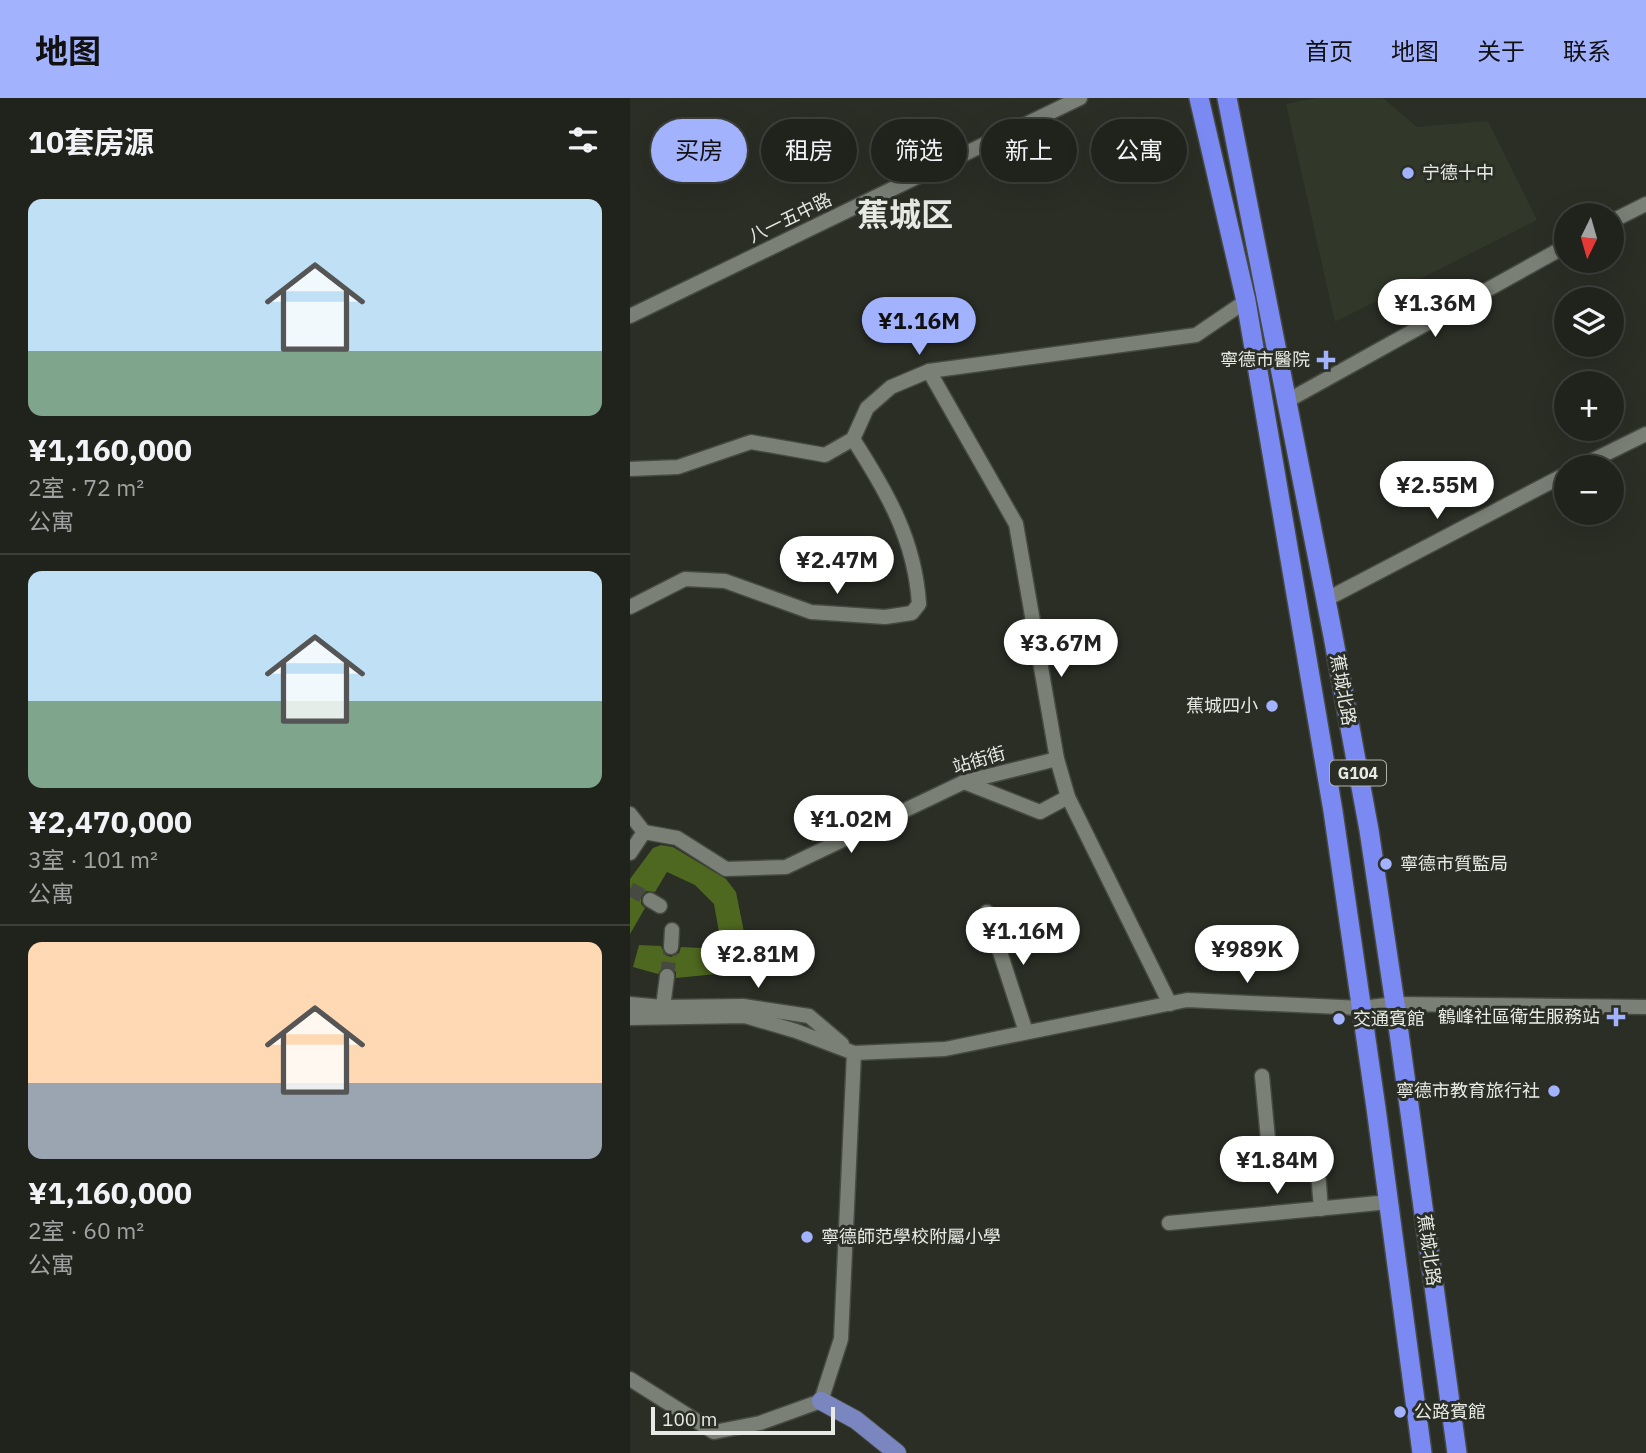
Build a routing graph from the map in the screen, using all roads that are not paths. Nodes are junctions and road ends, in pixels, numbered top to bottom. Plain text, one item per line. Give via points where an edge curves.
1 (1080, 98) edge
2 (1199, 98) edge
3 (1227, 98) edge
4 (1646, 204) edge
5 (1624, 215) edge
6 (1554, 253) edge
7 (1246, 301) junction
8 (630, 316) edge
9 (929, 371) junction
10 (1287, 401) junction
11 (1646, 434) edge
12 (853, 439) junction
13 (1603, 455) edge
14 (630, 468) edge
15 (1554, 480) edge
16 (1325, 600) junction
17 (630, 607) edge
18 (1057, 759) junction
19 (964, 782) junction
20 (1068, 797) junction
21 (630, 814) edge
22 (645, 832) junction
23 (630, 853) edge
24 (987, 912) dead end
25 (672, 930) dead end
26 (670, 947) tunnel mouth
27 (667, 976) tunnel mouth
28 (630, 1004) edge
29 (1170, 1004) junction
30 (1395, 1004) junction
31 (663, 1007) junction
32 (1646, 1007) edge
33 (1362, 1008) junction
34 (630, 1018) edge
35 (1026, 1032) junction
36 (854, 1053) junction
37 (1262, 1076) dead end
38 (1389, 1202) junction
39 (1321, 1209) junction
40 (1169, 1223) dead end
41 (630, 1379) edge
42 (821, 1401) junction
43 (897, 1453) edge
44 (1422, 1453) edge
45 (1457, 1453) edge

1 - 8 street, 八一五中路
2 - 7 highway, 蕉城北路 / G104
3 - 10 highway, 蕉城北路 / G104
4 - 5 street
6 - 10 street
7 - 9 street via 1196,335
7 - 33 highway, 蕉城北路 / G104
9 - 12 street via 891,387 867,408
9 - 18 street via 1016,524
10 - 16 highway, 蕉城北路 / G104
11 - 13 street
12 - 14 street via 825,455 751,442 678,467
12 - 17 street via 885,488 901,525 917,574 919,604 912,614 884,617 811,612 725,580 685,579
15 - 16 street
16 - 30 highway, 蕉城北路 / G104 via 1367,817
18 - 19 street, 站街街
18 - 20 street
19 - 20 street via 1040,811
19 - 22 street, 站街街 via 786,867 726,869 677,838
20 - 29 street
21 - 22 street
22 - 23 street
24 - 35 street
25 - 26 street
27 - 31 street
28 - 31 street
29 - 33 street via 1187,1000
29 - 35 street
30 - 32 street
30 - 33 street
30 - 45 highway, 蕉城北路 / G104
31 - 36 street via 743,1006 809,1016
33 - 38 highway, 蕉城北路 / G104
34 - 36 street via 745,1016
35 - 36 street via 945,1049
36 - 42 street via 841,1339
37 - 39 street via 1271,1171 1318,1172
38 - 39 street
38 - 44 highway, 蕉城北路 / G104
39 - 40 street
41 - 42 street via 714,1432 761,1423
42 - 43 main road via 856,1420

